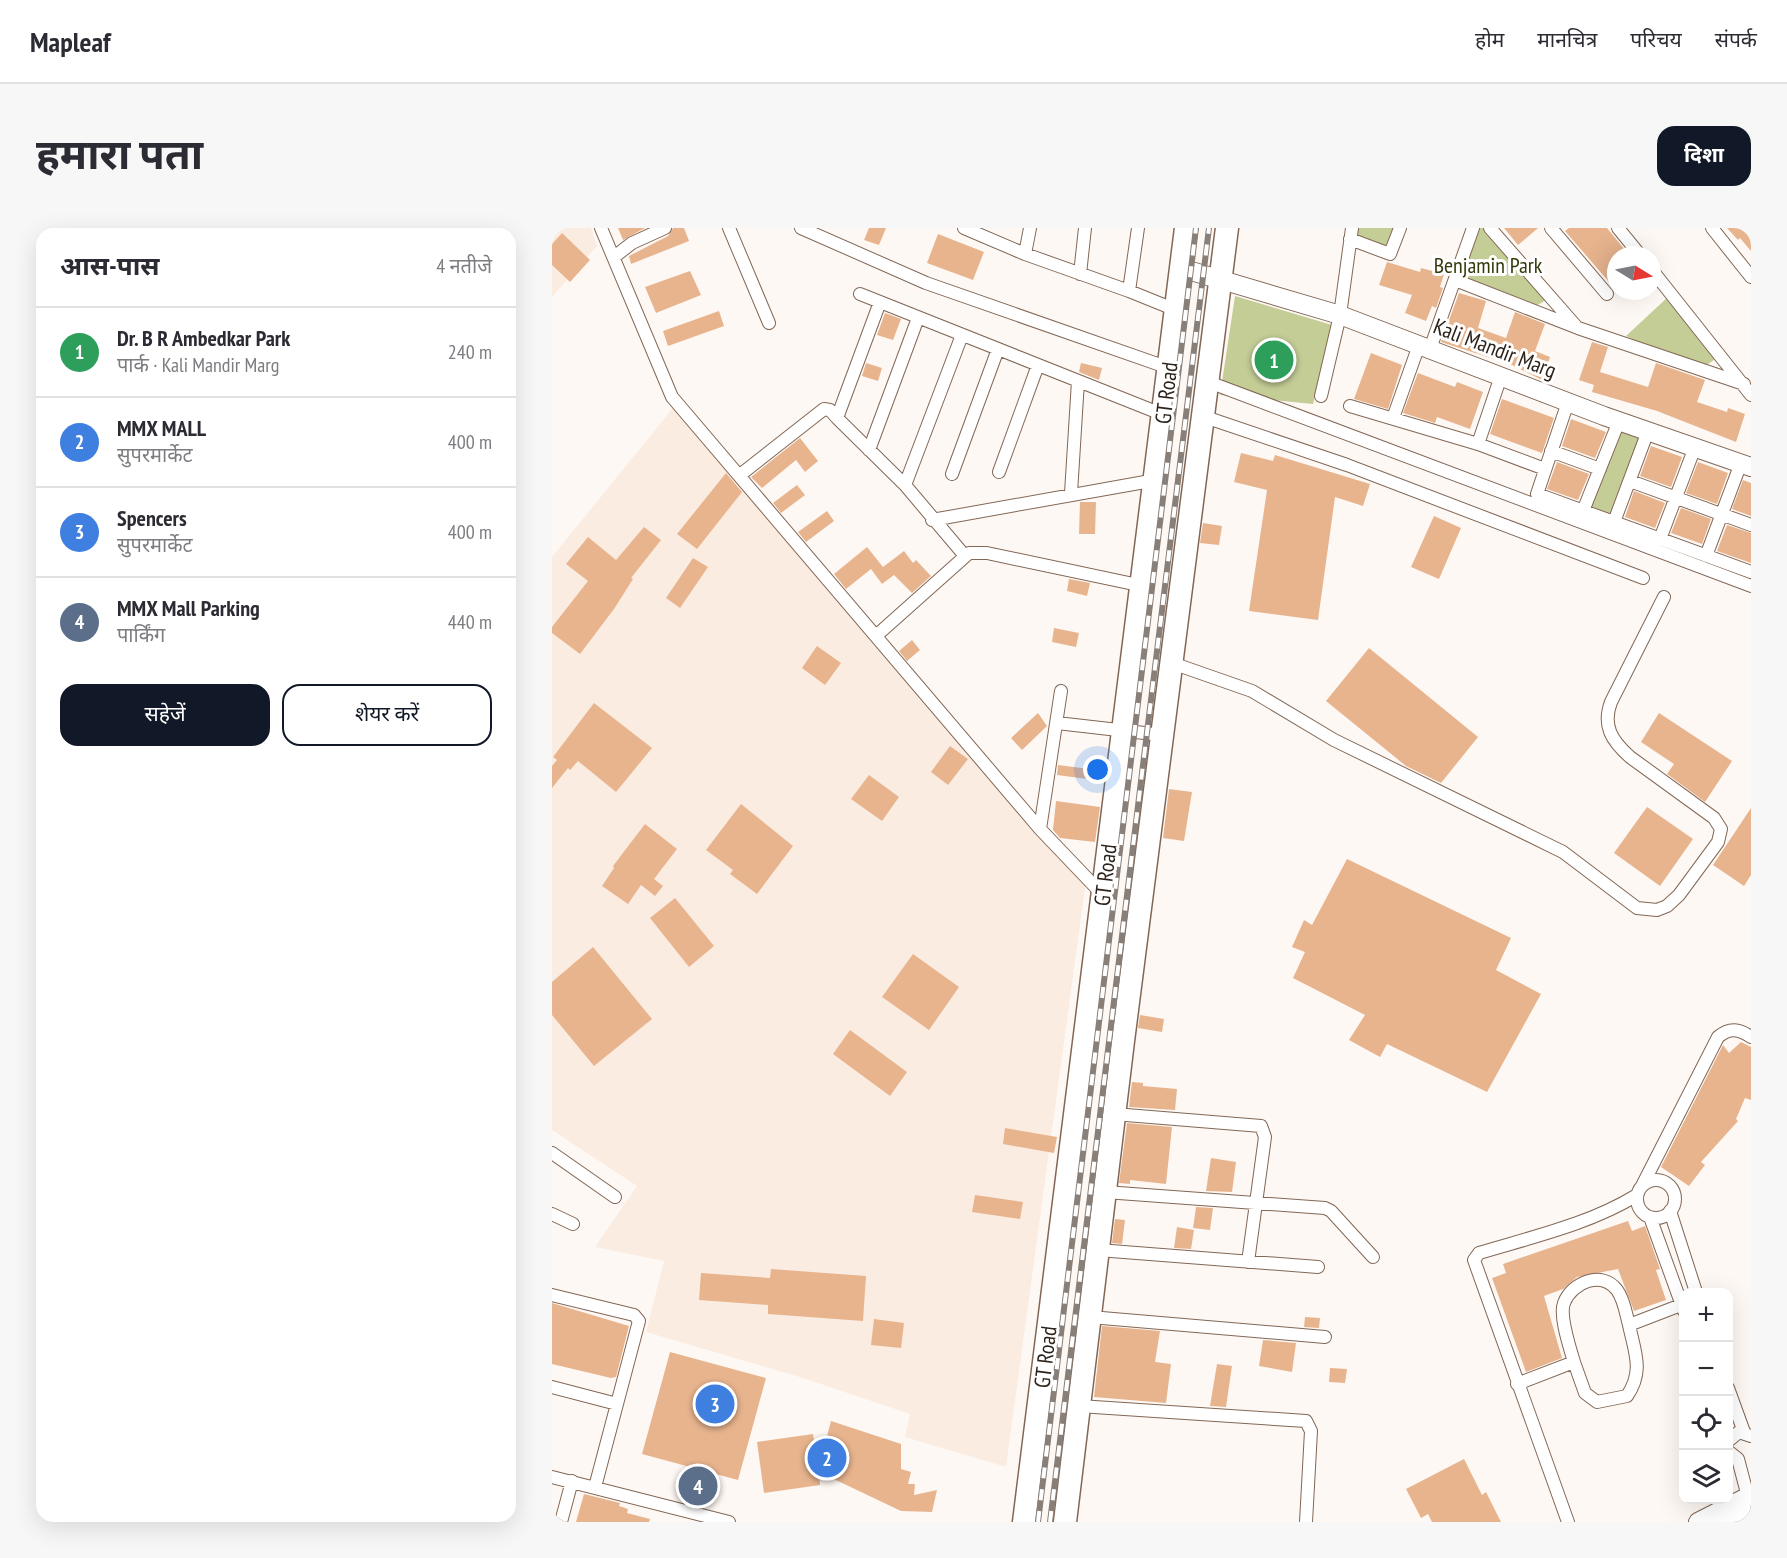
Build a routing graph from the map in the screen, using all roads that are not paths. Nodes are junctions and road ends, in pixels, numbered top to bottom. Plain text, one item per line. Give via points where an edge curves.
1 (601, 228) edge
2 (665, 228) edge
3 (729, 228) edge
4 (801, 228) edge
5 (964, 228) edge
6 (1030, 228) edge
7 (1085, 228) edge
8 (1138, 228) edge
9 (1186, 228) edge
10 (1227, 228) edge
11 (1400, 228) edge
12 (1473, 228) edge
13 (1490, 228) edge
14 (1551, 228) edge
15 (1622, 228) edge
16 (1712, 228) edge
17 (1351, 233) edge
18 (1634, 246) edge
19 (1026, 254) junction
20 (614, 257) junction
21 (1181, 268) junction
22 (1750, 272) edge
23 (1080, 274) junction
24 (1221, 279) junction
25 (1455, 280) junction
26 (1661, 281) edge
27 (1129, 291) junction
28 (860, 294) dead end
29 (1607, 294) dead end
30 (880, 302) junction
31 (1176, 310) junction
32 (1340, 315) junction
33 (918, 318) junction
34 (770, 323) dead end
35 (1578, 328) junction
36 (962, 335) junction
37 (1424, 347) junction
38 (998, 349) junction
39 (1038, 365) junction
40 (1169, 368) junction
41 (1501, 376) junction
42 (1078, 381) junction
43 (1206, 381) junction
44 (1747, 390) edge
45 (1321, 396) dead end
46 (1568, 402) junction
47 (1350, 406) dead end
48 (1164, 415) junction
49 (1202, 416) junction
50 (837, 418) junction
51 (1393, 418) junction
52 (1619, 421) junction
53 (1648, 431) junction
54 (1478, 444) junction
55 (1695, 447) junction
56 (869, 450) junction
57 (1551, 451) junction
58 (1746, 465) edge
59 (1600, 469) junction
60 (1545, 470) junction
61 (999, 472) dead end
62 (740, 474) junction
63 (952, 474) dead end
64 (1156, 480) junction
65 (1630, 481) junction
66 (906, 485) junction
67 (1071, 493) junction
68 (1676, 497) junction
69 (1583, 511) junction
70 (1722, 514) junction
71 (932, 520) junction
72 (1614, 522) junction
73 (1751, 525) edge
74 (1660, 539) junction
75 (965, 556) junction
76 (1706, 556) junction
77 (1751, 572) edge
78 (1643, 578) dead end
79 (1143, 586) junction
80 (1751, 586) edge
81 (1664, 597) dead end
82 (877, 635) junction
83 (1172, 663) junction
84 (1061, 691) dead end
85 (1057, 723) junction
86 (1124, 732) junction
87 (1162, 735) junction
88 (1041, 829) junction
89 (1103, 894) junction
90 (1751, 1037) edge
91 (1114, 1114) junction
92 (552, 1153) edge
93 (1640, 1189) junction
94 (1105, 1192) junction
95 (615, 1197) dead end
96 (1256, 1202) junction
97 (1670, 1211) junction
98 (552, 1214) edge
99 (1650, 1217) junction
100 (573, 1224) dead end
101 (1098, 1250) junction
102 (1373, 1257) dead end
103 (1248, 1262) junction
104 (1318, 1267) dead end
105 (1694, 1288) edge
106 (552, 1295) edge
107 (1679, 1299) edge
108 (1679, 1309) edge
109 (1090, 1317) junction
110 (1629, 1325) junction
111 (1325, 1337) dead end
112 (1574, 1362) junction
113 (1516, 1384) junction
114 (552, 1387) edge
115 (1731, 1396) edge
116 (617, 1404) junction
117 (1079, 1406) junction
118 (1747, 1434) edge
119 (1733, 1455) edge
120 (1751, 1456) edge
121 (552, 1477) edge
122 (572, 1481) junction
123 (595, 1487) junction
124 (1750, 1501) edge
125 (561, 1522) edge
126 (729, 1522) edge
127 (1024, 1522) edge
128 (1065, 1522) edge
129 (1306, 1522) edge
130 (1568, 1522) edge
131 (1698, 1522) edge
132 (1727, 1522) edge

1 - 20 street
2 - 20 street via 632,243
3 - 34 street
4 - 40 street via 926,283
5 - 19 street
6 - 19 street
7 - 23 street
8 - 27 street
9 - 21 highway, GT Road
10 - 24 highway, GT Road
11 - 17 street via 1390,254
12 - 25 street
13 - 35 street
14 - 29 street
15 - 18 street
16 - 22 street
17 - 32 street
19 - 23 street
20 - 62 street via 672,397
21 - 24 street, Kali Mandir Marg
21 - 31 highway, GT Road
23 - 27 street
24 - 32 street, Kali Mandir Marg
24 - 43 highway, GT Road
25 - 35 street
25 - 37 street
26 - 44 street
27 - 31 street
28 - 30 street
30 - 33 street
30 - 50 street
31 - 40 highway, GT Road
32 - 37 street, Kali Mandir Marg
32 - 45 street
33 - 36 street
33 - 56 street
35 - 44 street
36 - 38 street
36 - 66 street
37 - 41 street, Kali Mandir Marg
37 - 51 street
38 - 39 street
38 - 63 street
39 - 42 street
39 - 61 street
40 - 48 highway, GT Road
41 - 46 street, Kali Mandir Marg
41 - 54 street
42 - 48 street
42 - 67 street
43 - 49 highway, GT Road
43 - 80 street
46 - 52 street, Kali Mandir Marg
46 - 57 street
47 - 51 street
48 - 64 highway, GT Road
49 - 78 street via 1347,465
49 - 83 highway, GT Road
50 - 56 street
50 - 62 street via 830,410 824,410
51 - 54 street
52 - 53 street, Kali Mandir Marg
52 - 59 street
53 - 55 street, Kali Mandir Marg
53 - 65 street
54 - 60 street
55 - 58 street, Kali Mandir Marg
55 - 68 street
56 - 66 street
57 - 59 street
57 - 60 street
58 - 70 street
59 - 69 street
60 - 69 street via 1537,494
62 - 82 street
64 - 67 street
64 - 79 highway, GT Road
65 - 68 street
65 - 72 street
66 - 71 street
67 - 71 street
68 - 70 street
68 - 74 street
69 - 72 street
70 - 73 street
70 - 76 street
71 - 75 street
72 - 74 street
74 - 76 street
75 - 79 street via 987,553
75 - 82 street
76 - 77 street
79 - 86 highway, GT Road
81 - 83 street via 1611,702 1607,716 1609,732 1630,757 1714,818 1722,829 1718,842 1679,895 1657,910 1637,908 1563,852 1334,740 1252,691
82 - 88 street
83 - 87 highway, GT Road
84 - 85 street
85 - 86 street
85 - 88 street
86 - 87 street
86 - 89 highway, GT Road
87 - 91 highway, GT Road
88 - 89 street
89 - 127 highway, GT Road
90 - 93 street via 1736,1029 1718,1037
91 - 94 highway, GT Road
91 - 96 street via 1261,1126 1265,1137
92 - 95 street
93 - 97 street via 1661,1180 1671,1187 1675,1199
93 - 99 street via 1638,1207
93 - 113 street via 1618,1206 1476,1256 1475,1264
94 - 96 street
94 - 101 highway, GT Road
96 - 102 street via 1331,1211
96 - 103 street
97 - 99 street
97 - 105 street
98 - 100 street
99 - 107 street
101 - 103 street
101 - 109 highway, GT Road
103 - 104 street
106 - 116 street via 637,1317 639,1325
108 - 110 street
109 - 111 street
109 - 117 highway, GT Road
110 - 112 street via 1637,1382 1627,1396 1597,1402 1585,1393
110 - 112 street via 1617,1288 1604,1280 1589,1280 1573,1289 1563,1304
112 - 113 street
113 - 130 street
114 - 116 street
115 - 118 street
116 - 123 street
117 - 128 highway, GT Road
117 - 129 street via 1306,1421 1311,1431
119 - 120 street
119 - 124 street
121 - 122 street
122 - 123 street
122 - 125 street
123 - 126 street
124 - 131 street
124 - 132 street

